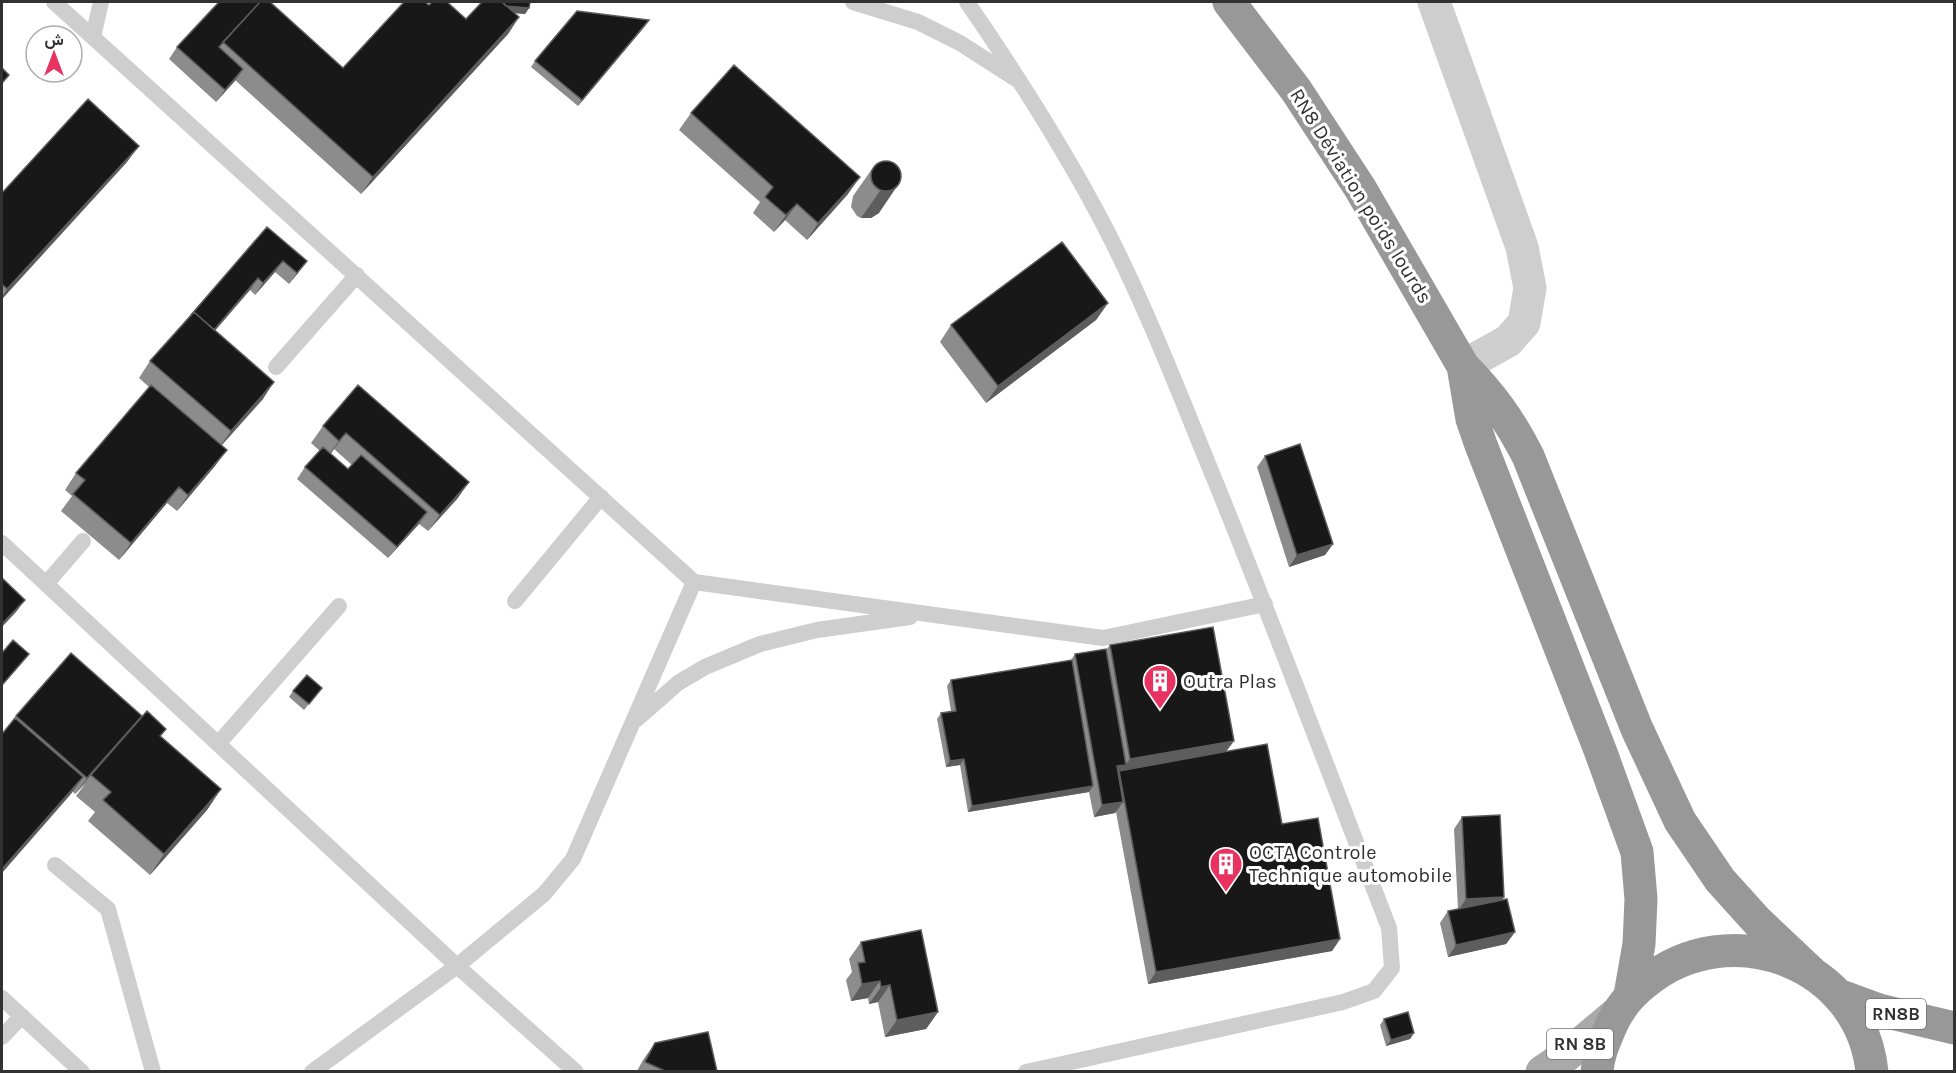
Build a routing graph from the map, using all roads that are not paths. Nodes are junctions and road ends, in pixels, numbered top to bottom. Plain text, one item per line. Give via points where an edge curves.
1 (54, 2) edge
2 (101, 2) edge
3 (853, 2) edge
4 (967, 2) edge
5 (1228, 2) edge
6 (1434, 2) edge
7 (93, 37) junction
8 (1022, 83) junction
9 (357, 275) junction
10 (1463, 366) junction
11 (276, 367) dead end
12 (601, 497) junction
13 (83, 541) dead end
14 (2, 543) edge
15 (694, 582) junction
16 (46, 584) junction
17 (515, 601) dead end
18 (1265, 604) junction
19 (339, 606) dead end
20 (932, 614) junction
21 (634, 722) junction
22 (219, 744) junction
23 (55, 865) dead end
24 (457, 966) junction
25 (1811, 972) junction
26 (1838, 995) junction
27 (2, 998) edge
28 (1623, 1004) junction
29 (22, 1016) junction
30 (1954, 1028) edge
31 (2, 1037) edge
32 (82, 1071) edge
33 (153, 1071) edge
34 (312, 1071) edge
35 (576, 1071) edge
36 (1026, 1071) edge
37 (1542, 1071) edge
38 (1597, 1071) edge
39 (1872, 1071) edge

1 - 7 lane
2 - 7 lane
3 - 8 lane via 929,27
4 - 8 lane
5 - 10 highway, RN8 Déviation poids lourds via 1296,90 1360,188
6 - 10 street via 1522,247 1530,288 1524,323 1508,341
7 - 9 lane
8 - 18 lane via 1111,241 1161,348
9 - 11 lane
9 - 12 lane
10 - 25 highway via 1500,407 1528,456 1637,729 1680,821 1720,880
10 - 28 highway via 1472,419 1637,852 1639,944
12 - 15 lane
12 - 17 lane
13 - 16 lane
14 - 16 lane
15 - 20 lane
15 - 21 lane
16 - 22 lane
18 - 20 lane via 1103,638
18 - 36 lane via 1389,928 1392,968 1374,991 1343,1002
19 - 22 lane
20 - 21 lane via 817,630 760,644 678,683
21 - 24 lane via 573,859 544,894
22 - 24 lane
23 - 33 lane via 108,909
24 - 34 lane
24 - 35 lane
25 - 26 highway
25 - 28 highway via 1776,955 1737,949 1697,954 1661,969
26 - 30 highway, RN8B
26 - 39 highway via 1858,1023
27 - 29 lane
28 - 37 main road, RN 8B via 1567,1055
28 - 38 highway via 1598,1058
29 - 31 lane
29 - 32 lane

